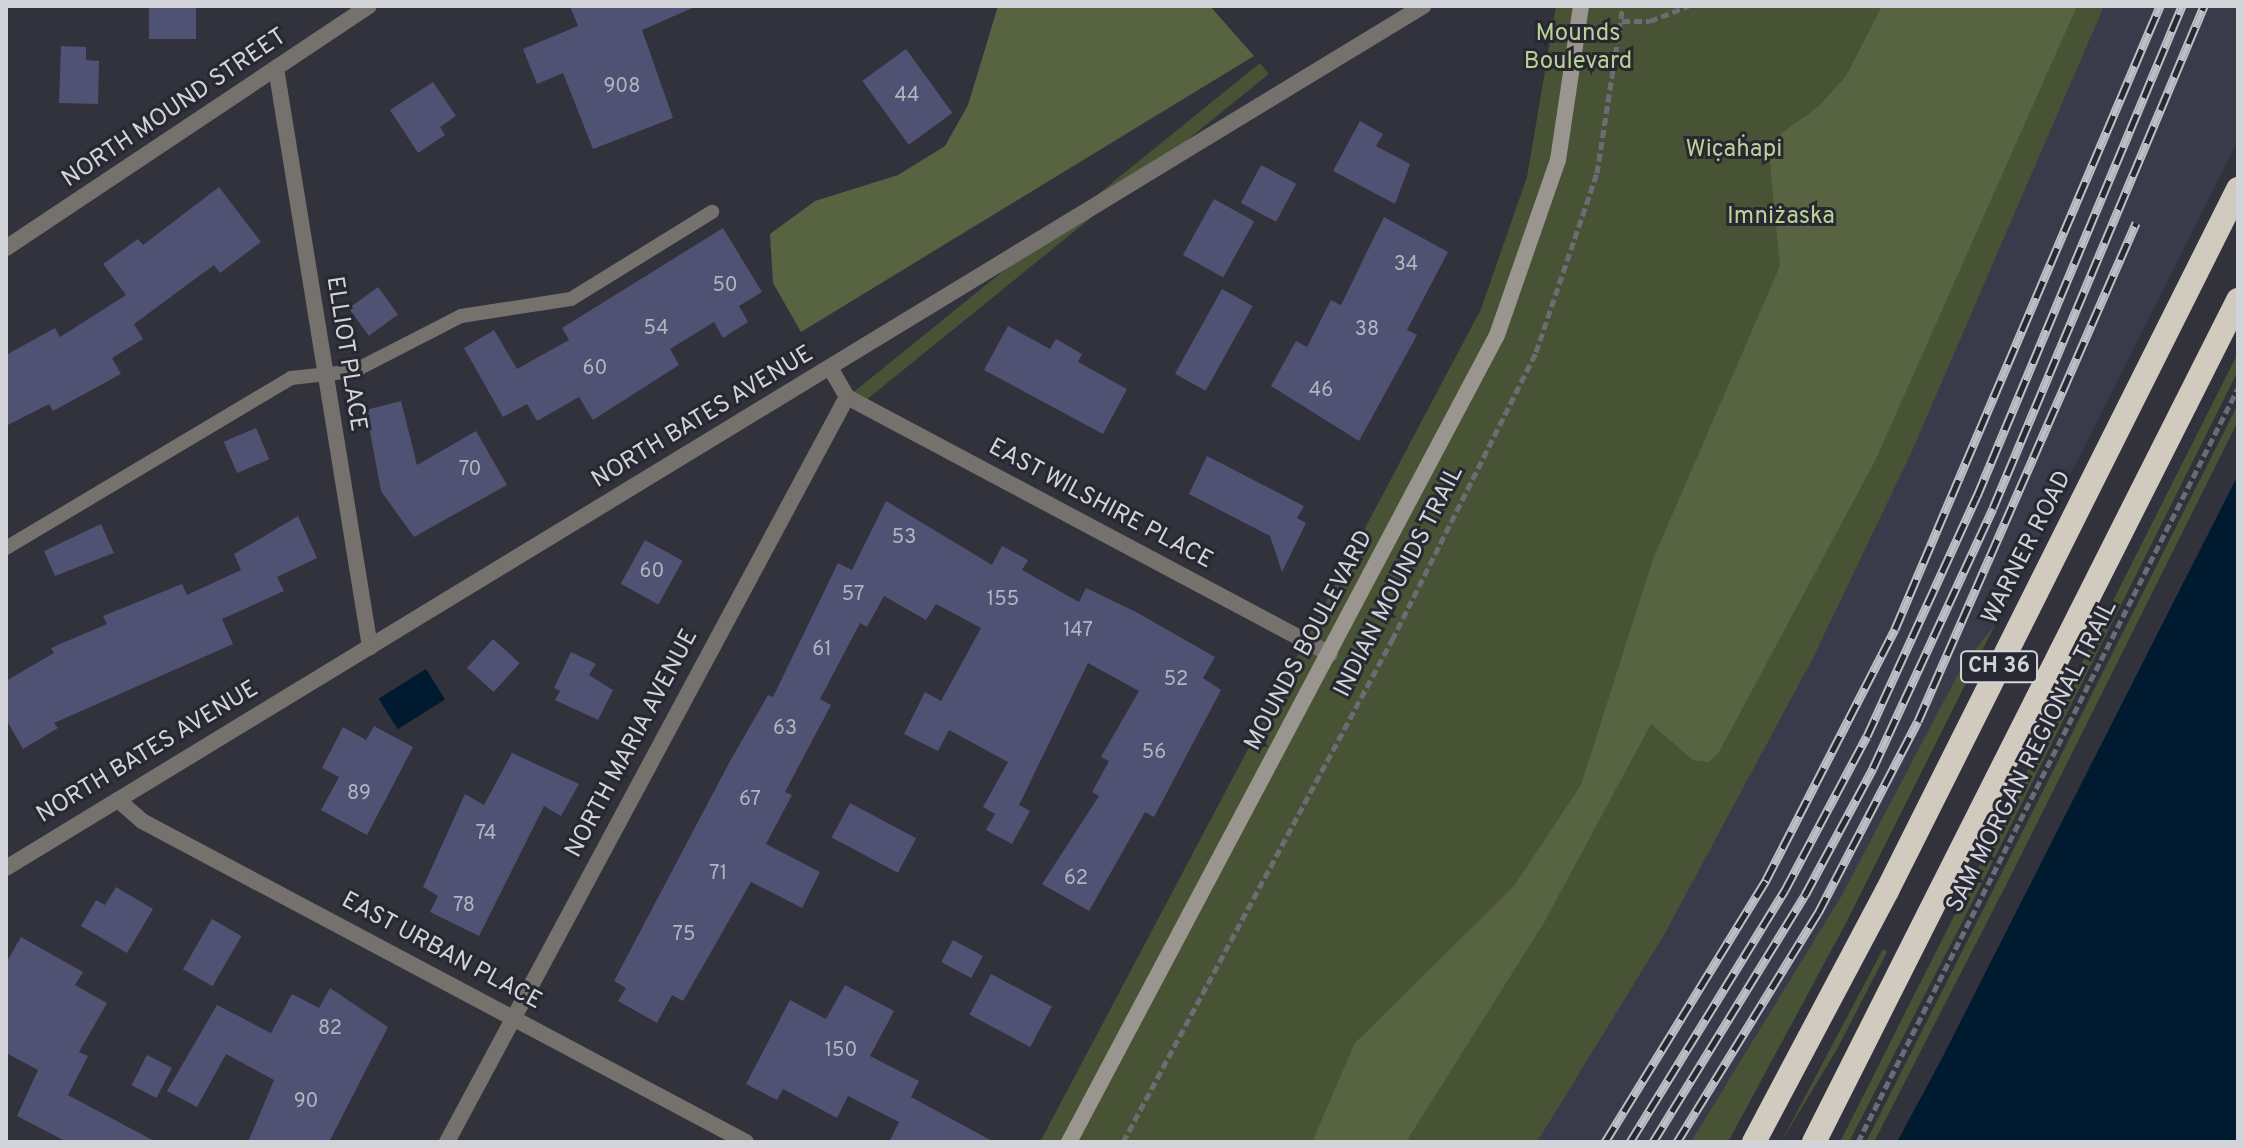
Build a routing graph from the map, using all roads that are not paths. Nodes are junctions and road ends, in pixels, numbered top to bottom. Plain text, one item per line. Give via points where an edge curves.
1 (369, 6) edge
2 (1423, 6) edge
3 (1581, 6) edge
4 (276, 68) junction
5 (2238, 189) edge
6 (712, 212) dead end
7 (6, 248) edge
8 (2238, 300) edge
9 (831, 369) junction
10 (323, 374) junction
11 (847, 397) junction
12 (6, 548) edge
13 (370, 647) junction
14 (1330, 654) junction
15 (118, 800) junction
16 (6, 868) edge
17 (513, 1017) junction
18 (447, 1142) edge
19 (746, 1142) edge
20 (1069, 1142) edge
21 (1754, 1142) edge
22 (1814, 1142) edge

1 - 4 street, NORTH MOUND STREET
2 - 9 street, NORTH BATES AVENUE
3 - 14 street, MOUNDS BOULEVARD via 1558,160 1512,301
4 - 7 street, NORTH MOUND STREET
4 - 10 street, ELLIOT PLACE
5 - 21 highway, WARNER ROAD / CH 36 via 1887,891
6 - 10 lane via 571,299 461,316 366,366
8 - 22 highway, CH 36
9 - 11 street
9 - 13 street, NORTH BATES AVENUE
10 - 12 lane via 287,380
10 - 13 street, ELLIOT PLACE
11 - 14 street, EAST WILSHIRE PLACE
11 - 17 street, NORTH MARIA AVENUE
13 - 15 street, NORTH BATES AVENUE
14 - 20 street, MOUNDS BOULEVARD
15 - 16 street, NORTH BATES AVENUE
15 - 17 street, EAST URBAN PLACE via 142,821
17 - 18 street, NORTH MARIA AVENUE
17 - 19 street, EAST URBAN PLACE

